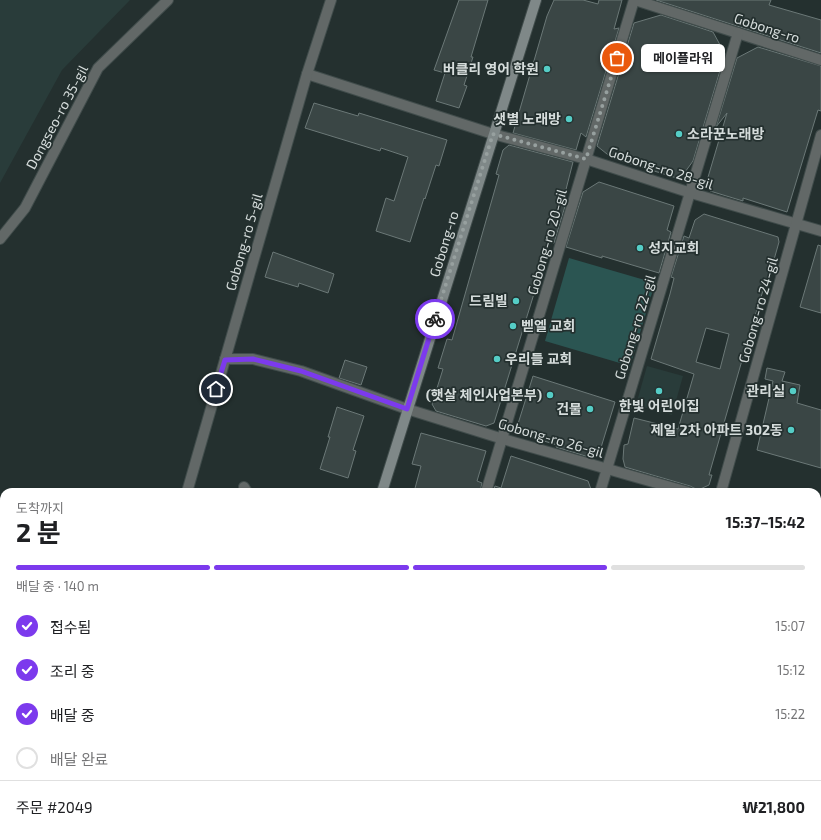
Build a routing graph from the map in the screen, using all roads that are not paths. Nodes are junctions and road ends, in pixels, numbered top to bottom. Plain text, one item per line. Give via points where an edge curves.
1 (168, 0) edge
2 (331, 0) edge
3 (536, 0) edge
4 (635, 0) edge
5 (738, 33) junction
6 (821, 60) edge
7 (307, 74) junction
8 (493, 134) junction
9 (821, 135) edge
10 (586, 159) junction
11 (691, 193) junction
12 (797, 223) junction
13 (821, 231) edge
14 (0, 239) edge
15 (225, 360) junction
16 (407, 409) junction
17 (503, 439) junction
18 (607, 468) junction
19 (187, 488) edge
20 (383, 488) edge
21 (487, 488) edge
22 (601, 488) edge
23 (674, 488) edge
24 (722, 488) edge

1 - 14 street, Dongseo-ro 35-gil via 98,68 25,208
2 - 7 street, Gobong-ro 5-gil
3 - 8 street, Gobong-ro
4 - 5 street, Gobong-ro
4 - 10 street, Gobong-ro 20-gil
5 - 6 street, Gobong-ro
5 - 11 street, Gobong-ro 22-gil
7 - 8 street
7 - 15 street, Gobong-ro 5-gil
8 - 10 street, Gobong-ro 28-gil
8 - 16 street, Gobong-ro
9 - 12 street, Gobong-ro 24-gil
10 - 11 street, Gobong-ro 28-gil
10 - 17 street, Gobong-ro 20-gil
11 - 12 street, Gobong-ro 28-gil
11 - 18 street, Gobong-ro 22-gil
12 - 13 street, Gobong-ro 28-gil
12 - 24 street, Gobong-ro 24-gil
15 - 16 street via 253,359 301,371
15 - 19 street, Gobong-ro 5-gil
16 - 17 street, Gobong-ro 26-gil
16 - 20 street, Gobong-ro
17 - 18 street, Gobong-ro 26-gil
17 - 21 street, Gobong-ro 20-gil
18 - 22 street, Gobong-ro 22-gil
18 - 23 street, Gobong-ro 26-gil

